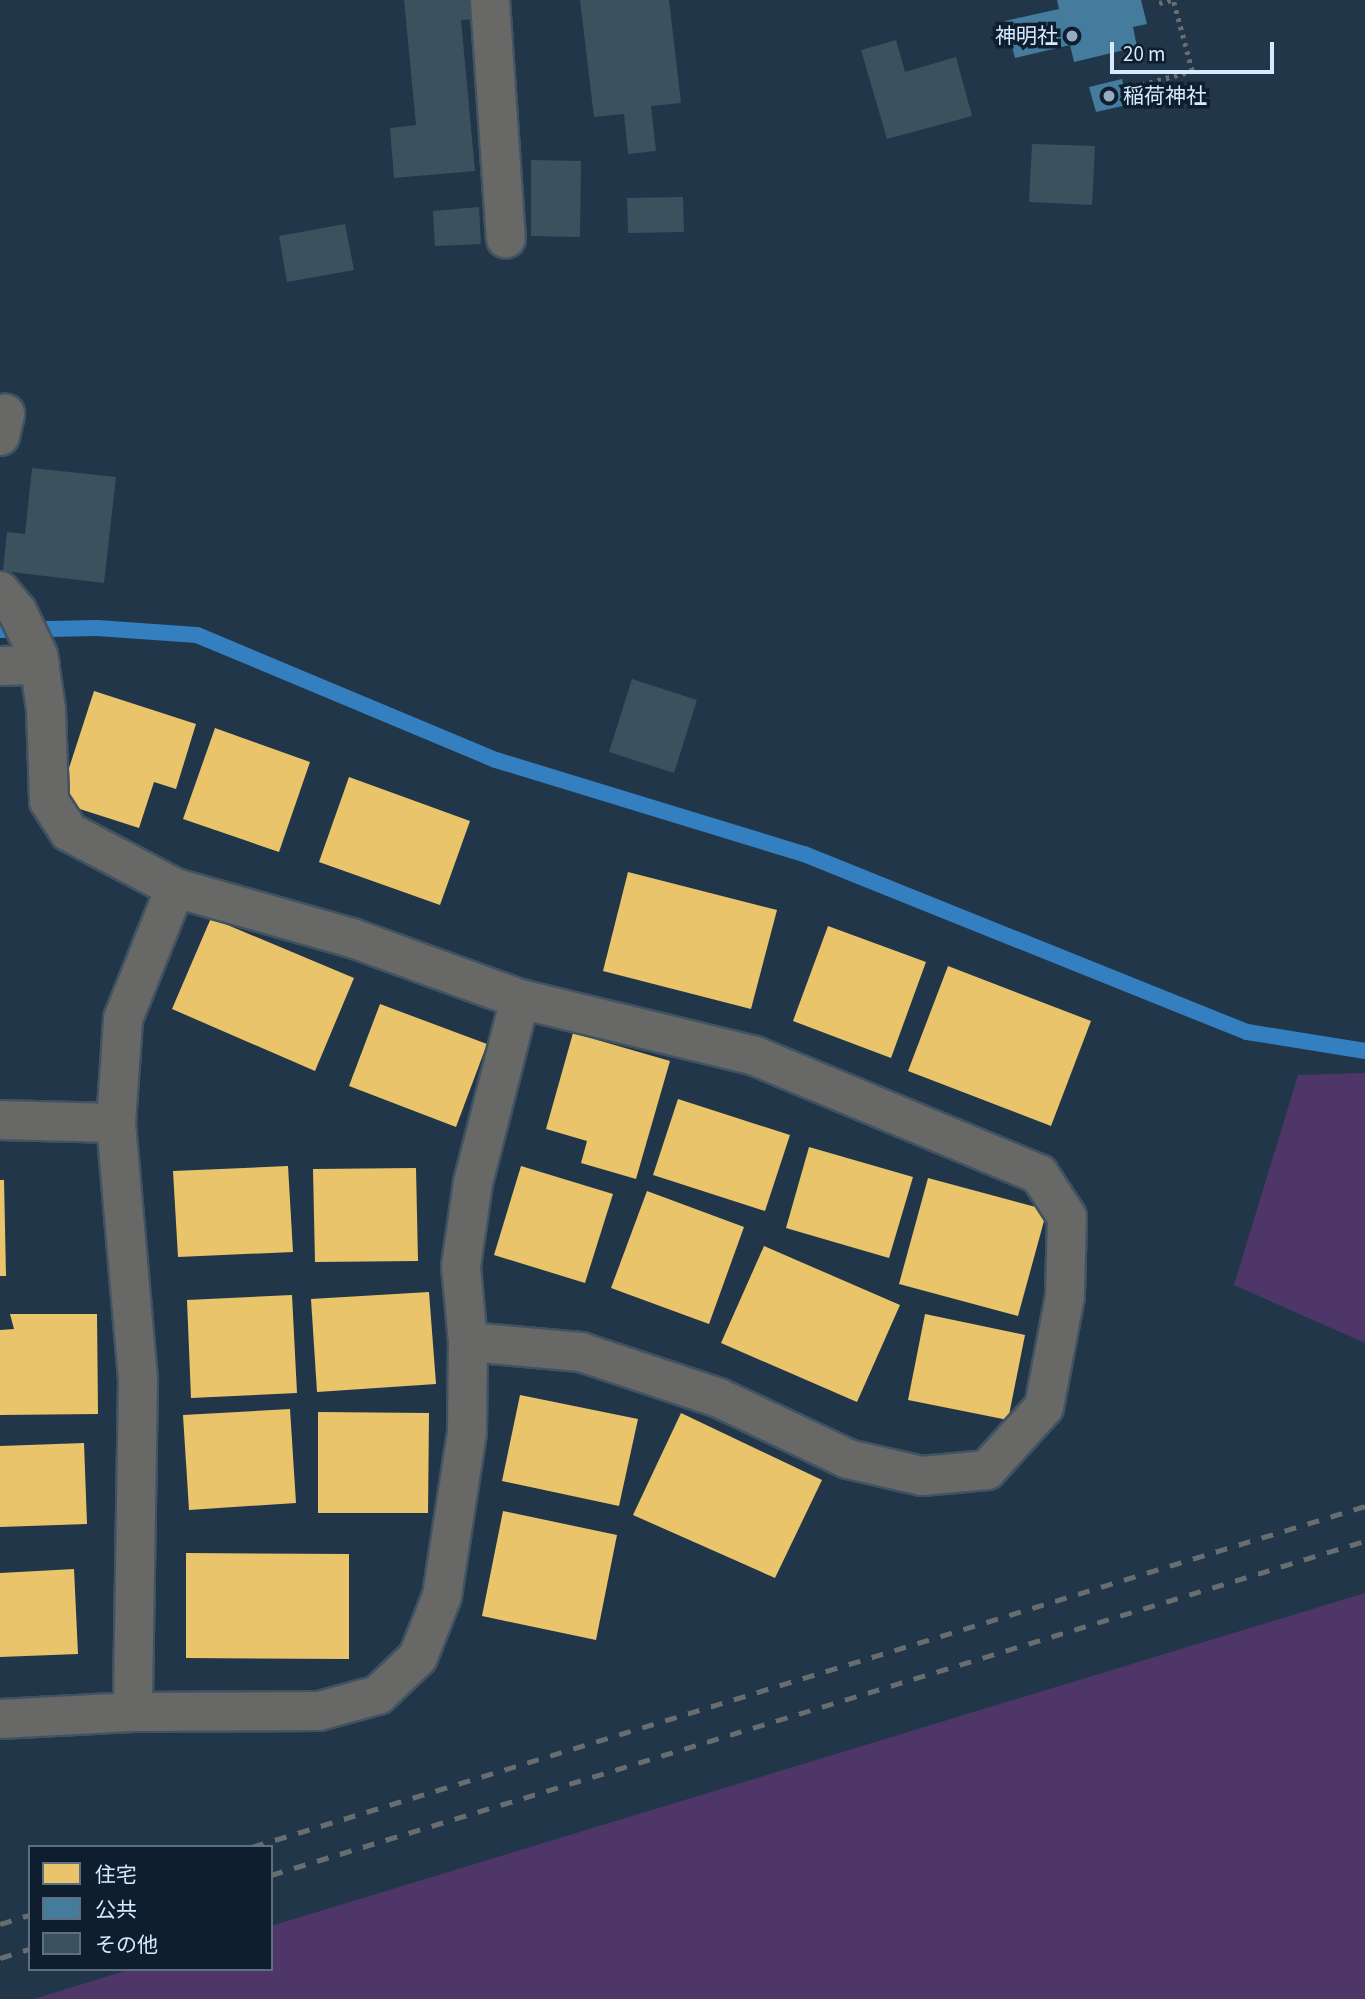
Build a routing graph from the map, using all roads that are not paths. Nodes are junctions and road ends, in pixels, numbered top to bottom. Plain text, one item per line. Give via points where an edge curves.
1 (490, 0) edge
2 (506, 238) dead end
3 (8, 601) edge
4 (39, 660) junction
5 (0, 666) edge
6 (175, 888) junction
7 (520, 999) junction
8 (0, 1120) edge
9 (116, 1123) junction
10 (468, 1342) junction
11 (132, 1712) junction
12 (0, 1719) edge

1 - 2 street
3 - 4 street
4 - 5 street
4 - 6 street via 46,709 49,801 69,832
6 - 7 street via 352,939
6 - 9 street via 123,1018
7 - 10 street via 473,1183 461,1266
7 - 10 street via 755,1056 1039,1174 1067,1217 1065,1296 1044,1407 987,1470 922,1476 848,1459 719,1398 581,1352
8 - 9 street
9 - 11 street via 138,1381
10 - 11 street via 467,1433 442,1596 418,1657 378,1695 319,1711
11 - 12 street

